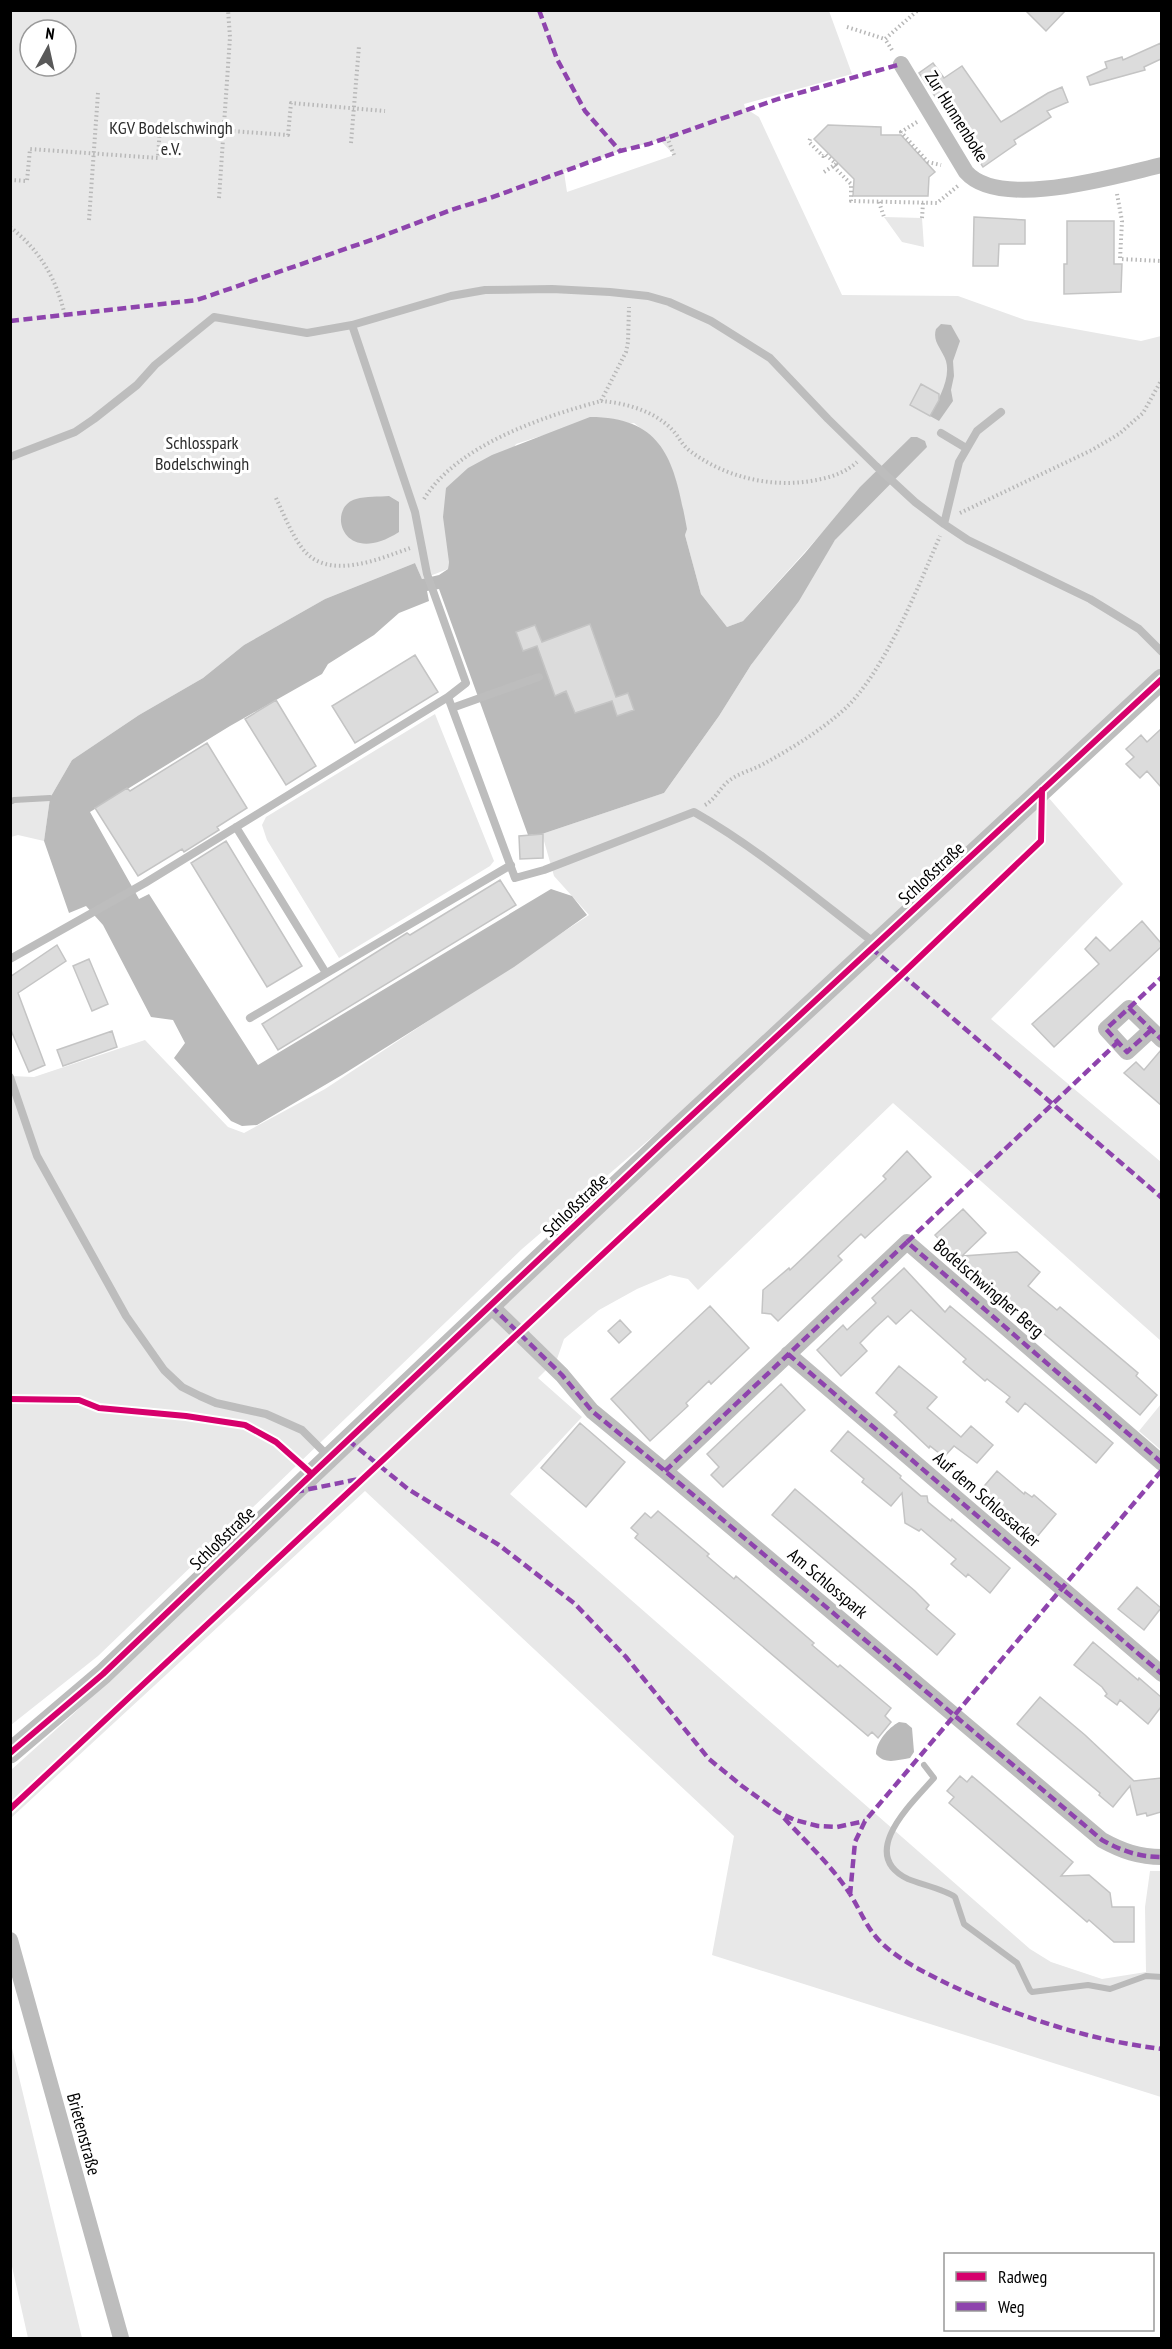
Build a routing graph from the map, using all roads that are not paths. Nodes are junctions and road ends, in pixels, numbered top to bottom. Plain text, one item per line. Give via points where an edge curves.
1 (901, 64) road end
2 (1161, 165) edge
3 (352, 325) junction
4 (1001, 412) dead end
5 (941, 433) dead end
6 (966, 448) junction
7 (10, 457) edge
8 (944, 524) junction
9 (1161, 652) edge
10 (539, 677) dead end
11 (1161, 679) edge
12 (448, 697) junction
13 (452, 708) junction
14 (236, 827) junction
15 (511, 866) junction
16 (876, 944) junction
17 (10, 959) edge
18 (326, 973) junction
19 (250, 1018) dead end
20 (10, 1077) edge
21 (491, 1306) junction
22 (788, 1354) junction
23 (330, 1457) junction
24 (1161, 1463) edge
25 (665, 1471) junction
26 (1161, 1674) edge
27 (10, 1753) edge
28 (1161, 1857) edge
29 (10, 1940) edge
30 (121, 2338) edge

1 - 2 street, Zur Hunnenboke via 969,176 979,182 1020,190 1060,188
3 - 7 lane via 307,333 214,317 94,419 75,432
3 - 8 lane via 485,290 630,294 669,302 711,321 770,358 864,455
3 - 12 lane via 415,512 427,574 466,683
4 - 6 lane via 977,430
5 - 6 lane
6 - 8 lane
8 - 9 lane via 1090,599 1139,629
10 - 13 lane
11 - 16 street, Schloßstraße
12 - 13 lane
12 - 14 lane
13 - 15 lane
14 - 17 lane
14 - 18 lane
15 - 16 lane via 515,878 544,870 694,812 720,827
15 - 18 lane
16 - 21 street, Schloßstraße
18 - 19 lane
20 - 23 lane via 38,1156 126,1316 164,1370 200,1396 266,1414 302,1430
21 - 23 street, Schloßstraße
21 - 25 street, Am Schlosspark via 562,1375 592,1412
22 - 24 street, Bodelschwingher Berg via 907,1242
22 - 25 street, Bodelschwingher Berg
22 - 26 street, Auf dem Schlossacker
23 - 27 street, Schloßstraße via 103,1674
25 - 28 street, Am Schlosspark via 1102,1840 1128,1853
29 - 30 street, Brietenstraße

